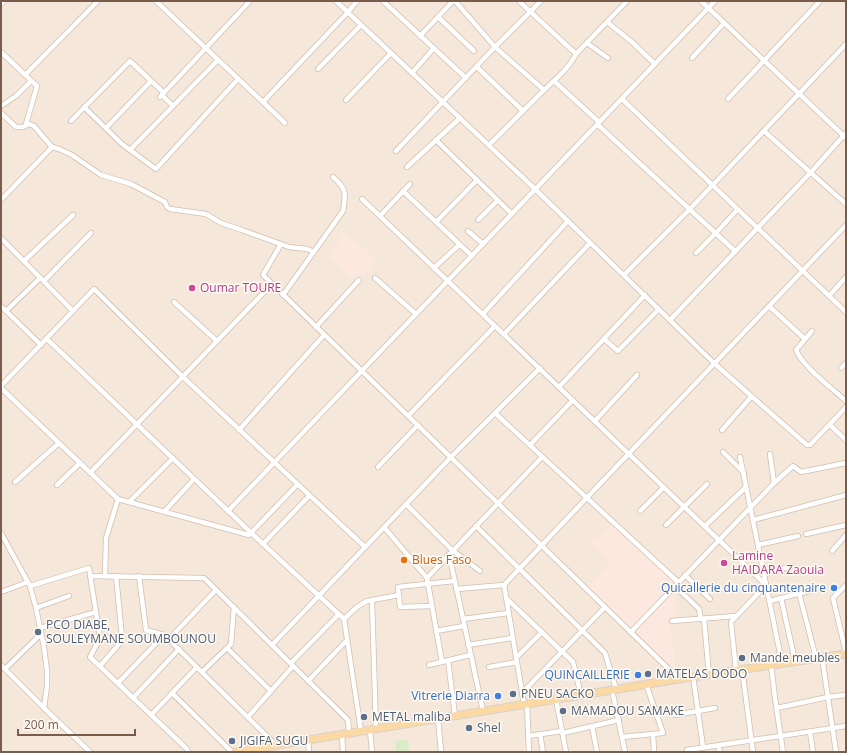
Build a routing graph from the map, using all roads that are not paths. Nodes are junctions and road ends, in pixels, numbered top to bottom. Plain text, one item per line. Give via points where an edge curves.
1 (4, 1) edge
2 (98, 1) edge
3 (156, 1) edge
4 (250, 1) edge
5 (336, 1) edge
6 (356, 1) edge
7 (383, 1) edge
8 (454, 1) edge
9 (518, 1) edge
10 (541, 1) edge
11 (627, 1) edge
12 (701, 1) edge
13 (715, 1) edge
14 (820, 1) edge
15 (1, 4) edge
16 (708, 8) junction
17 (348, 12) junction
18 (530, 12) junction
19 (438, 16) junction
20 (607, 22) junction
21 (724, 23) junction
22 (362, 25) junction
23 (420, 36) junction
24 (587, 43) junction
25 (846, 44) edge
26 (495, 47) junction
27 (206, 48) junction
28 (434, 48) junction
29 (474, 51) dead end
30 (1, 52) edge
31 (391, 53) junction
32 (576, 54) junction
33 (608, 58) dead end
34 (692, 58) dead end
35 (218, 60) junction
36 (764, 61) junction
37 (655, 64) junction
38 (477, 67) junction
39 (318, 69) dead end
40 (412, 73) junction
41 (25, 75) junction
42 (238, 78) junction
43 (466, 78) junction
44 (31, 81) junction
45 (151, 81) junction
46 (554, 81) junction
47 (544, 90) junction
48 (799, 94) junction
49 (162, 95) junction
50 (622, 99) junction
51 (728, 99) dead end
52 (346, 100) dead end
53 (263, 102) junction
54 (443, 102) junction
55 (1, 106) edge
56 (173, 106) junction
57 (84, 107) junction
58 (523, 111) junction
59 (1, 113) edge
60 (460, 118) junction
61 (71, 120) dead end
62 (285, 123) dead end
63 (598, 123) junction
64 (26, 124) junction
65 (106, 128) junction
66 (764, 131) junction
67 (845, 136) edge
68 (436, 140) junction
69 (489, 145) junction
70 (52, 147) junction
71 (130, 150) junction
72 (396, 150) dead end
73 (407, 167) dead end
74 (811, 172) junction
75 (332, 177) dead end
76 (477, 180) junction
77 (410, 184) dead end
78 (712, 185) junction
79 (535, 189) junction
80 (403, 191) junction
81 (362, 199) dead end
82 (1, 200) edge
83 (498, 200) junction
84 (846, 204) edge
85 (690, 209) junction
86 (737, 210) junction
87 (512, 214) junction
88 (73, 215) dead end
89 (380, 216) junction
90 (478, 220) dead end
91 (436, 222) junction
92 (568, 222) junction
93 (846, 225) edge
94 (757, 228) junction
95 (468, 231) dead end
96 (716, 233) junction
97 (91, 234) dead end
98 (1, 238) edge
99 (590, 243) junction
100 (281, 244) junction
101 (483, 244) junction
102 (459, 245) junction
103 (735, 251) junction
104 (314, 252) junction
105 (696, 253) dead end
106 (472, 256) junction
107 (24, 261) junction
108 (434, 268) junction
109 (803, 272) junction
110 (624, 275) junction
111 (846, 277) edge
112 (375, 278) dead end
113 (42, 279) junction
114 (359, 280) dead end
115 (448, 281) junction
116 (272, 284) junction
117 (282, 294) junction
118 (645, 295) junction
119 (829, 296) junction
120 (174, 302) dead end
121 (1, 306) edge
122 (770, 306) junction
123 (659, 309) junction
124 (6, 311) junction
125 (73, 311) junction
126 (846, 312) edge
127 (416, 314) junction
128 (483, 314) junction
129 (670, 320) junction
130 (495, 326) junction
131 (316, 327) junction
132 (812, 331) dead end
133 (504, 334) junction
134 (324, 335) junction
135 (46, 339) junction
136 (604, 339) junction
137 (805, 340) junction
138 (217, 341) junction
139 (41, 345) junction
140 (846, 363) edge
141 (715, 364) junction
142 (540, 368) junction
143 (841, 368) dead end
144 (362, 371) junction
145 (637, 375) dead end
146 (183, 377) junction
147 (1, 387) edge
148 (559, 387) junction
149 (751, 397) junction
150 (573, 400) junction
151 (846, 401) edge
152 (846, 407) edge
153 (495, 413) junction
154 (408, 416) junction
155 (595, 421) junction
156 (137, 425) junction
157 (418, 425) junction
158 (830, 425) junction
159 (238, 430) junction
160 (722, 430) dead end
161 (846, 440) edge
162 (59, 443) junction
163 (530, 445) junction
164 (723, 452) dead end
165 (629, 454) junction
166 (770, 454) dead end
167 (451, 457) junction
168 (542, 457) junction
169 (740, 457) dead end
170 (173, 458) junction
171 (80, 463) junction
172 (274, 463) junction
173 (846, 463) edge
174 (378, 467) dead end
175 (90, 473) junction
176 (744, 473) junction
177 (194, 479) junction
178 (15, 482) dead end
179 (774, 483) junction
180 (706, 484) dead end
181 (57, 485) dead end
182 (297, 485) junction
183 (664, 487) junction
184 (746, 487) junction
185 (846, 495) edge
186 (309, 496) junction
187 (587, 498) junction
188 (118, 499) junction
189 (130, 502) junction
190 (498, 503) junction
191 (406, 504) junction
192 (684, 507) junction
193 (751, 507) junction
194 (228, 511) junction
195 (640, 511) dead end
196 (164, 512) junction
197 (753, 520) junction
198 (666, 525) dead end
199 (476, 526) junction
200 (705, 526) junction
201 (846, 526) edge
202 (384, 527) junction
203 (1, 533) edge
204 (251, 533) junction
205 (806, 534) dead end
206 (846, 535) edge
207 (798, 536) dead end
208 (719, 540) junction
209 (3, 542) edge
210 (263, 544) junction
211 (758, 545) junction
212 (542, 546) junction
213 (365, 547) junction
214 (832, 551) dead end
215 (450, 552) junction
216 (792, 566) dead end
217 (519, 569) junction
218 (480, 571) dead end
219 (764, 574) junction
220 (686, 575) junction
221 (90, 576) junction
222 (105, 576) junction
223 (116, 576) junction
224 (139, 576) junction
225 (427, 578) junction
226 (454, 581) junction
227 (678, 582) junction
228 (29, 584) junction
229 (428, 584) junction
230 (846, 585) edge
231 (504, 586) junction
232 (674, 586) junction
233 (766, 586) junction
234 (456, 589) junction
235 (216, 590) junction
236 (813, 590) dead end
237 (1, 592) edge
238 (799, 593) junction
239 (399, 595) junction
240 (69, 596) dead end
241 (318, 596) junction
242 (506, 598) junction
243 (781, 598) junction
244 (710, 599) dead end
245 (770, 600) junction
246 (372, 601) junction
247 (432, 606) junction
248 (234, 607) junction
249 (606, 607) junction
250 (36, 608) junction
251 (96, 612) junction
252 (508, 613) junction
253 (339, 614) junction
254 (736, 616) junction
255 (344, 619) junction
256 (462, 619) junction
257 (702, 619) junction
258 (672, 621) dead end
259 (464, 626) junction
260 (41, 631) junction
261 (436, 631) junction
262 (583, 631) junction
263 (542, 632) junction
264 (630, 632) junction
265 (164, 635) junction
266 (122, 637) junction
267 (100, 638) junction
268 (512, 638) junction
269 (168, 639) junction
270 (347, 640) junction
271 (272, 645) junction
272 (468, 645) junction
273 (179, 649) junction
274 (228, 649) junction
275 (563, 652) junction
276 (846, 654) edge
277 (470, 655) junction
278 (819, 658) junction
279 (448, 660) junction
280 (516, 660) junction
281 (795, 661) junction
282 (442, 662) junction
283 (782, 663) junction
284 (292, 665) junction
285 (429, 665) dead end
286 (771, 665) junction
287 (100, 666) junction
288 (3, 667) edge
289 (197, 667) junction
290 (490, 667) dead end
291 (739, 670) junction
292 (202, 672) junction
293 (709, 674) junction
294 (693, 676) junction
295 (679, 678) junction
296 (308, 681) junction
297 (118, 683) junction
298 (646, 684) junction
299 (614, 689) junction
300 (271, 692) junction
301 (172, 693) junction
302 (522, 693) junction
303 (581, 695) junction
304 (846, 695) edge
305 (828, 697) junction
306 (133, 698) junction
307 (556, 699) junction
308 (525, 704) junction
309 (44, 708) junction
310 (715, 708) dead end
311 (776, 708) junction
312 (482, 711) junction
313 (698, 711) junction
314 (151, 715) junction
315 (674, 715) dead end
316 (455, 716) junction
317 (248, 717) junction
318 (438, 718) junction
319 (618, 720) junction
320 (592, 726) junction
321 (846, 726) edge
322 (832, 728) junction
323 (373, 729) junction
324 (361, 731) junction
325 (562, 732) junction
326 (810, 732) junction
327 (345, 733) junction
328 (540, 734) junction
329 (653, 734) junction
330 (528, 736) junction
331 (781, 736) junction
332 (622, 738) junction
333 (308, 739) junction
334 (752, 740) junction
335 (276, 745) junction
336 (718, 745) junction
337 (703, 747) junction
338 (687, 750) dead end
339 (90, 752) edge
340 (188, 752) edge
341 (234, 752) edge
342 (309, 752) edge
343 (343, 752) edge
344 (372, 752) edge
345 (441, 752) edge
346 (529, 752) edge
347 (543, 752) edge
348 (566, 752) edge
349 (597, 752) edge
350 (625, 752) edge
351 (654, 752) edge
352 (720, 752) edge
353 (753, 752) edge
354 (783, 752) edge
355 (813, 752) edge
356 (836, 752) edge

1 - 15 street
2 - 41 street
3 - 27 street
4 - 27 street
5 - 17 street
6 - 17 street
7 - 23 street
8 - 19 street
8 - 26 street
9 - 18 street
10 - 18 street
11 - 20 street
12 - 16 street
13 - 16 street
14 - 36 street
16 - 21 street
16 - 37 street
17 - 22 street
17 - 53 street
18 - 26 street
18 - 32 street
19 - 23 street
19 - 29 street
20 - 24 street
20 - 37 street
21 - 34 street
21 - 36 street
22 - 31 street
22 - 39 street
23 - 28 street
24 - 32 street
24 - 33 street
25 - 48 street
26 - 38 street
26 - 47 street
27 - 35 street
27 - 49 street
28 - 40 street
28 - 43 street
30 - 41 street
31 - 40 street
31 - 52 street
32 - 46 street
35 - 42 street
35 - 56 street
36 - 48 street
36 - 51 street
37 - 50 street
38 - 43 street
38 - 58 street
40 - 54 street
41 - 44 street
42 - 53 street
42 - 71 street via 156,169
43 - 54 street
44 - 55 street
44 - 64 street via 37,86
45 - 49 street
45 - 57 street via 130,61
45 - 65 street
46 - 47 street
46 - 63 street
47 - 58 street
48 - 66 street
48 - 67 street
49 - 56 street
50 - 63 street
50 - 78 street
53 - 62 street
54 - 60 street
54 - 72 street
56 - 71 street
57 - 61 street
57 - 65 street
58 - 69 street
59 - 64 street via 16,127 23,127
60 - 68 street
60 - 69 street
63 - 79 street
63 - 85 street
64 - 70 street via 34,126
65 - 71 street
66 - 74 street
66 - 78 street
67 - 74 street
68 - 73 street
68 - 76 street
69 - 79 street
70 - 82 street
70 - 100 street via 72,155 101,174 131,184 165,202 170,209 206,214 221,223
74 - 84 street
74 - 94 street
75 - 104 street via 345,191 344,211
76 - 83 street
76 - 91 street
77 - 80 street
78 - 85 street
78 - 86 street
79 - 87 street
79 - 92 street
80 - 89 street
80 - 91 street
81 - 89 street
83 - 87 street
83 - 90 street
85 - 96 street
85 - 110 street
86 - 94 street
86 - 96 street
87 - 101 street
88 - 107 street
89 - 108 street
91 - 102 street
92 - 99 street
92 - 128 street
93 - 109 street
94 - 103 street
94 - 109 street
95 - 101 street
96 - 103 street
96 - 105 street
97 - 113 street
98 - 107 street
99 - 110 street
99 - 133 street
100 - 104 street
100 - 116 street via 262,275
101 - 106 street
102 - 106 street
102 - 108 street
103 - 129 street
104 - 117 street
106 - 115 street
107 - 113 street
108 - 115 street
109 - 119 street
109 - 122 street
110 - 118 street
111 - 119 street
112 - 127 street
113 - 124 street
113 - 125 street
114 - 131 street
115 - 127 street
115 - 128 street
116 - 117 street
116 - 138 street
117 - 131 street
118 - 123 street
118 - 136 street
119 - 126 street
120 - 138 street
121 - 124 street
122 - 137 street
122 - 141 street
123 - 129 street
123 - 136 street via 618,352
124 - 139 street
125 - 135 street
125 - 146 street via 94,289
127 - 144 street
128 - 130 street
129 - 141 street
130 - 133 street
130 - 154 street
131 - 134 street
132 - 137 street
133 - 142 street
134 - 144 street
134 - 159 street
135 - 139 street
135 - 156 street
136 - 148 street
137 - 151 street via 796,350 798,355
138 - 146 street
139 - 147 street
140 - 143 street
141 - 149 street
141 - 165 street
142 - 148 street
142 - 153 street
144 - 154 street
144 - 172 street
145 - 155 street
146 - 156 street
146 - 159 street
147 - 162 street
148 - 150 street
149 - 158 street via 806,446
149 - 160 street
150 - 155 street
150 - 163 street
152 - 158 street
153 - 163 street
153 - 167 street
154 - 157 street
155 - 165 street
156 - 170 street
156 - 175 street
157 - 167 street
157 - 174 street
158 - 161 street
159 - 172 street
162 - 171 street
162 - 178 street
163 - 168 street
164 - 176 street
165 - 183 street
165 - 187 street
166 - 179 street
167 - 190 street
167 - 191 street
168 - 187 street
168 - 190 street
169 - 176 street
170 - 177 street
170 - 189 street
171 - 175 street
171 - 181 street
172 - 182 street
172 - 194 street
173 - 179 street via 801,472 793,466
175 - 188 street
176 - 184 street
177 - 194 street
177 - 196 street
179 - 193 street
180 - 192 street
182 - 186 street
182 - 204 street
183 - 192 street
183 - 195 street
184 - 193 street
184 - 200 street
185 - 197 street
186 - 210 street
186 - 213 street
187 - 212 street
187 - 227 street
188 - 189 street
188 - 222 street via 106,538
189 - 196 street
190 - 199 street
190 - 212 street
191 - 202 street
191 - 215 street
192 - 198 street
192 - 200 street
193 - 197 street
193 - 208 street
194 - 204 street
196 - 204 street via 249,535
197 - 211 street
199 - 215 street
199 - 217 street
200 - 208 street
201 - 205 street
202 - 213 street
202 - 225 street
203 - 209 street
204 - 210 street
206 - 214 street
207 - 211 street
208 - 220 street
208 - 233 street
209 - 228 street
210 - 241 street
211 - 219 street
212 - 217 street
212 - 249 street
213 - 241 street
215 - 218 street
215 - 225 street
215 - 226 street
216 - 219 street
217 - 231 street
217 - 262 street
219 - 233 street
220 - 227 street
220 - 244 street
221 - 222 street
221 - 228 street via 89,568
221 - 251 street
222 - 223 street
223 - 224 street
223 - 266 street
224 - 235 street via 204,578
224 - 265 street via 146,630
225 - 229 street
226 - 229 street
226 - 234 street
227 - 232 street
228 - 237 street
228 - 250 street
229 - 239 street via 398,587
229 - 247 street
230 - 276 street via 833,598
231 - 234 street
231 - 242 street
232 - 257 street via 699,609
232 - 264 street
233 - 245 street
233 - 254 street
234 - 256 street
235 - 248 street
235 - 269 street
236 - 238 street
238 - 243 street
238 - 278 street
239 - 246 street
239 - 247 street via 400,608
240 - 250 street
241 - 253 street
241 - 271 street
242 - 252 street
242 - 263 street
243 - 245 street
243 - 281 street
245 - 283 street
246 - 255 street via 357,606
246 - 323 street
247 - 261 street
248 - 271 street
248 - 274 street via 232,639
249 - 262 street
249 - 264 street
250 - 260 street
251 - 260 street
251 - 267 street
252 - 256 street
252 - 268 street
253 - 255 street
253 - 284 street
254 - 257 street
254 - 291 street via 731,622
255 - 270 street
256 - 259 street
257 - 258 street
257 - 293 street
259 - 261 street
259 - 272 street
260 - 288 street
260 - 309 street via 47,671
261 - 282 street
262 - 275 street
262 - 299 street via 605,653
263 - 275 street
263 - 280 street
264 - 295 street
265 - 269 street
265 - 297 street
266 - 267 street
266 - 287 street via 120,643
267 - 287 street via 90,656
268 - 272 street
268 - 280 street
269 - 273 street
270 - 296 street
270 - 324 street
271 - 284 street
272 - 277 street
273 - 289 street
273 - 306 street
274 - 292 street
274 - 300 street
275 - 302 street
275 - 303 street via 573,662
276 - 278 main road
277 - 279 street
277 - 312 street
278 - 281 main road
278 - 305 street
279 - 282 street
279 - 316 street
280 - 290 street
280 - 302 street
281 - 283 main road
282 - 285 street
283 - 286 main road
284 - 296 street
284 - 300 street
286 - 291 main road
286 - 311 street
287 - 297 street
288 - 309 street
289 - 292 street
289 - 301 street
291 - 293 main road
291 - 334 street
292 - 317 street
293 - 294 main road
294 - 295 main road
294 - 313 street
295 - 298 main road
296 - 327 street via 348,720
297 - 306 street
298 - 299 main road
298 - 329 street via 663,733
299 - 303 main road
299 - 319 street
300 - 317 street
301 - 314 street
301 - 341 street
302 - 308 street
303 - 307 main road
304 - 305 street
305 - 311 street
305 - 322 street
306 - 314 street
307 - 308 main road
307 - 325 street
308 - 312 main road
308 - 330 street
309 - 339 street
310 - 313 street
311 - 331 street
312 - 316 main road
313 - 315 street
313 - 337 street
314 - 340 street
316 - 318 main road
317 - 335 street
318 - 323 main road
318 - 345 street
319 - 320 street
319 - 332 street
320 - 325 street
320 - 349 street
321 - 322 street
322 - 326 street
322 - 356 street
323 - 324 main road
323 - 344 street
324 - 327 main road
325 - 328 street
325 - 348 street
326 - 331 street
326 - 355 street
327 - 333 main road
327 - 343 street
328 - 330 street
328 - 347 street
329 - 332 street
329 - 351 street
330 - 346 street
331 - 334 street
331 - 354 street
332 - 350 street
333 - 335 main road
333 - 342 street
334 - 336 street
334 - 353 street
335 - 341 main road
336 - 337 street
336 - 352 street
337 - 338 street

